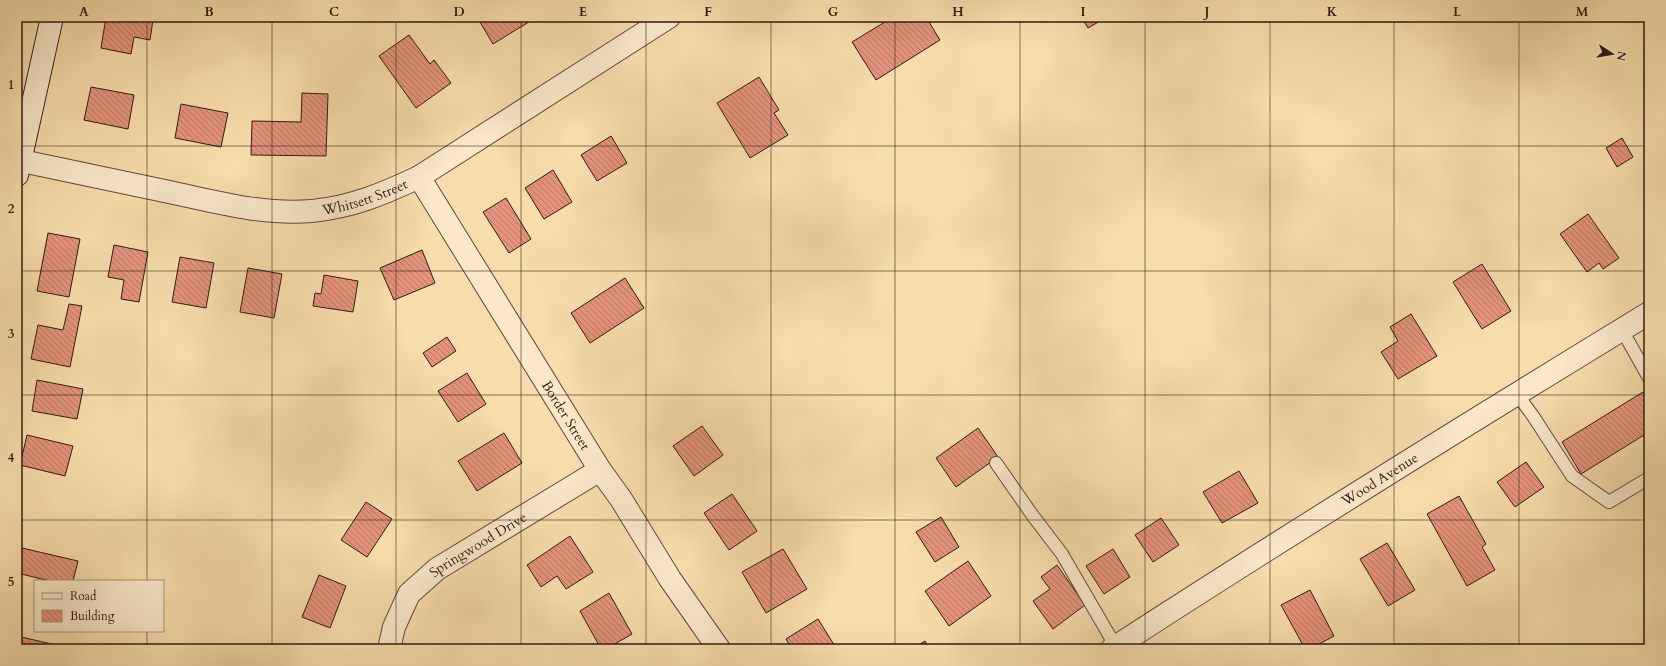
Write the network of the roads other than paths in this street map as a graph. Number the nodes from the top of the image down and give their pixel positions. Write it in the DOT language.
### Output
graph roads {
  1 [pos="52,17"];
  2 [pos="669,17"];
  3 [pos="18,165"];
  4 [pos="419,177"];
  5 [pos="1649,313"];
  6 [pos="1622,330"];
  7 [pos="1649,378"];
  8 [pos="1516,393"];
  9 [pos="996,463"];
  10 [pos="600,470"];
  11 [pos="1649,478"];
  12 [pos="1114,648"];
  13 [pos="389,649"];
  14 [pos="719,649"];
  1 -- 3 [label="street"];
  2 -- 4 [label="street, Whitsett Street"];
  3 -- 4 [label="street, Whitsett Street"];
  4 -- 10 [label="street, Border Street"];
  5 -- 6 [label="street, Wood Avenue"];
  6 -- 7 [label="lane"];
  6 -- 8 [label="street, Wood Avenue"];
  8 -- 11 [label="lane"];
  8 -- 12 [label="street, Wood Avenue"];
  9 -- 12 [label="lane"];
  10 -- 13 [label="street, Springwood Drive"];
  10 -- 14 [label="street, Border Street"];
}
